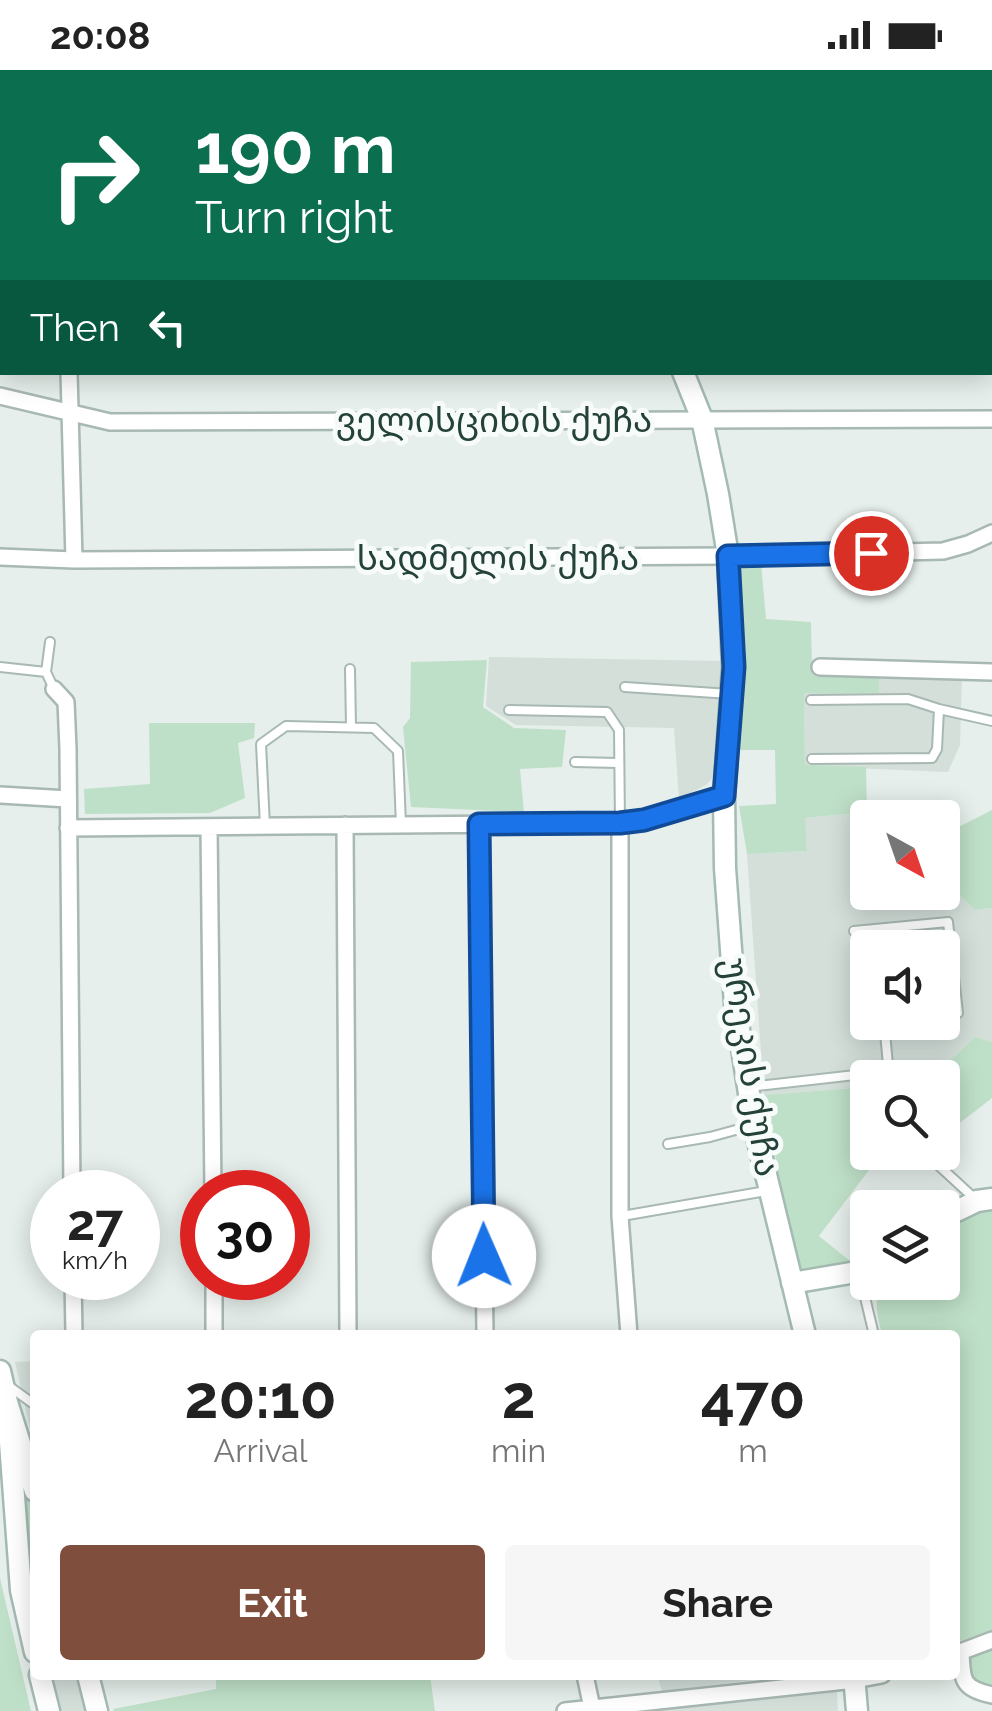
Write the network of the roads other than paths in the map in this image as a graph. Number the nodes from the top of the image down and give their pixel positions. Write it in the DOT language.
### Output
graph roads {
  1 [pos="69,375"];
  2 [pos="684,375"];
  3 [pos="0,396"];
  4 [pos="71,414"];
  5 [pos="992,419"];
  6 [pos="702,420"];
  7 [pos="992,533"];
  8 [pos="728,556"];
  9 [pos="0,557"];
  10 [pos="74,560"];
  11 [pos="50,642"];
  12 [pos="0,667"];
  13 [pos="820,667"];
  14 [pos="350,670"];
  15 [pos="46,672"];
  16 [pos="992,672"];
  17 [pos="625,687"];
  18 [pos="54,688"];
  19 [pos="730,694"];
  20 [pos="811,700"];
  21 [pos="939,709"];
  22 [pos="509,710"];
  23 [pos="992,722"];
  24 [pos="351,727"];
  25 [pos="812,759"];
  26 [pos="575,762"];
  27 [pos="618,763"];
  28 [pos="0,796"];
  29 [pos="724,796"];
  30 [pos="68,799"];
  31 [pos="620,823"];
  32 [pos="479,824"];
  33 [pos="401,825"];
  34 [pos="209,826"];
  35 [pos="265,826"];
  36 [pos="344,826"];
  37 [pos="68,828"];
  38 [pos="873,930"];
  39 [pos="949,930"];
  40 [pos="886,1040"];
  41 [pos="748,1087"];
  42 [pos="754,1126"];
  43 [pos="668,1144"];
  44 [pos="72,1170"];
  45 [pos="213,1170"];
  46 [pos="947,1170"];
  47 [pos="770,1191"];
  48 [pos="985,1200"];
  49 [pos="960,1210"];
  50 [pos="620,1216"];
  51 [pos="850,1273"];
  52 [pos="792,1283"];
  53 [pos="74,1300"];
  54 [pos="214,1300"];
  55 [pos="868,1300"];
  56 [pos="74,1330"];
  57 [pos="214,1330"];
  58 [pos="348,1330"];
  59 [pos="486,1330"];
  60 [pos="629,1330"];
  61 [pos="804,1330"];
  62 [pos="873,1330"];
  63 [pos="3,1385"];
  64 [pos="30,1401"];
  65 [pos="30,1474"];
  66 [pos="30,1630"];
  67 [pos="992,1640"];
  68 [pos="960,1652"];
  69 [pos="960,1664"];
  70 [pos="41,1680"];
  71 [pos="89,1680"];
  72 [pos="586,1680"];
  73 [pos="840,1680"];
  74 [pos="855,1680"];
  75 [pos="992,1695"];
  76 [pos="634,1707"];
  77 [pos="592,1708"];
  78 [pos="49,1711"];
  79 [pos="97,1711"];
  80 [pos="565,1711"];
  81 [pos="857,1711"];
  1 -- 4 [label="street"];
  2 -- 6 [label="street, ურეკის ქუჩა"];
  3 -- 4 [label="street, ველისციხის ქუჩა"];
  4 -- 6 [label="street, ველისციხის ქუჩა"];
  4 -- 10 [label="street"];
  5 -- 6 [label="street, ველისციხის ქუჩა"];
  6 -- 8 [label="street, ურეკის ქუჩა"];
  7 -- 8 [label="street, სადმელის ქუჩა"];
  8 -- 10 [label="street, სადმელის ქუჩა"];
  8 -- 19 [label="street, ურეკის ქუჩა"];
  9 -- 10 [label="street, სადმელის ქუჩა"];
  11 -- 15 [label="lane"];
  12 -- 15 [label="lane"];
  13 -- 16 [label="street"];
  14 -- 24 [label="lane"];
  15 -- 18 [label="lane"];
  17 -- 19 [label="lane"];
  18 -- 30 [label="street"];
  19 -- 29 [label="street, ურეკის ქუჩა"];
  20 -- 21 [label="lane"];
  21 -- 23 [label="lane"];
  21 -- 25 [label="lane"];
  22 -- 27 [label="lane"];
  24 -- 33 [label="lane"];
  24 -- 35 [label="lane"];
  26 -- 27 [label="lane"];
  27 -- 31 [label="lane"];
  28 -- 30 [label="street"];
  29 -- 31 [label="street"];
  29 -- 41 [label="street, ურეკის ქუჩა"];
  30 -- 37 [label="street"];
  31 -- 32 [label="street"];
  31 -- 50 [label="street"];
  32 -- 33 [label="street"];
  32 -- 59 [label="street"];
  33 -- 36 [label="street"];
  34 -- 35 [label="street"];
  34 -- 37 [label="street"];
  34 -- 45 [label="street"];
  35 -- 36 [label="street"];
  36 -- 58 [label="street"];
  37 -- 44 [label="street"];
  38 -- 39 [label="lane"];
  40 -- 41 [label="lane"];
  41 -- 42 [label="street, ურეკის ქუჩა"];
  42 -- 43 [label="lane"];
  42 -- 47 [label="street, ურეკის ქუჩა"];
  46 -- 48 [label="lane"];
  47 -- 50 [label="lane"];
  47 -- 52 [label="street, ურეკის ქუჩა"];
  48 -- 49 [label="street"];
  50 -- 60 [label="street"];
  51 -- 52 [label="street"];
  52 -- 61 [label="street, ურეკის ქუჩა"];
  53 -- 56 [label="street"];
  54 -- 57 [label="street"];
  55 -- 62 [label="lane"];
  63 -- 64 [label="lane"];
  63 -- 65 [label="street"];
  63 -- 66 [label="street"];
  67 -- 68 [label="street"];
  69 -- 75 [label="street"];
  70 -- 78 [label="street"];
  71 -- 79 [label="street"];
  72 -- 77 [label="street"];
  73 -- 76 [label="street"];
  74 -- 81 [label="street"];
  76 -- 77 [label="street"];
  77 -- 80 [label="street"];
}
